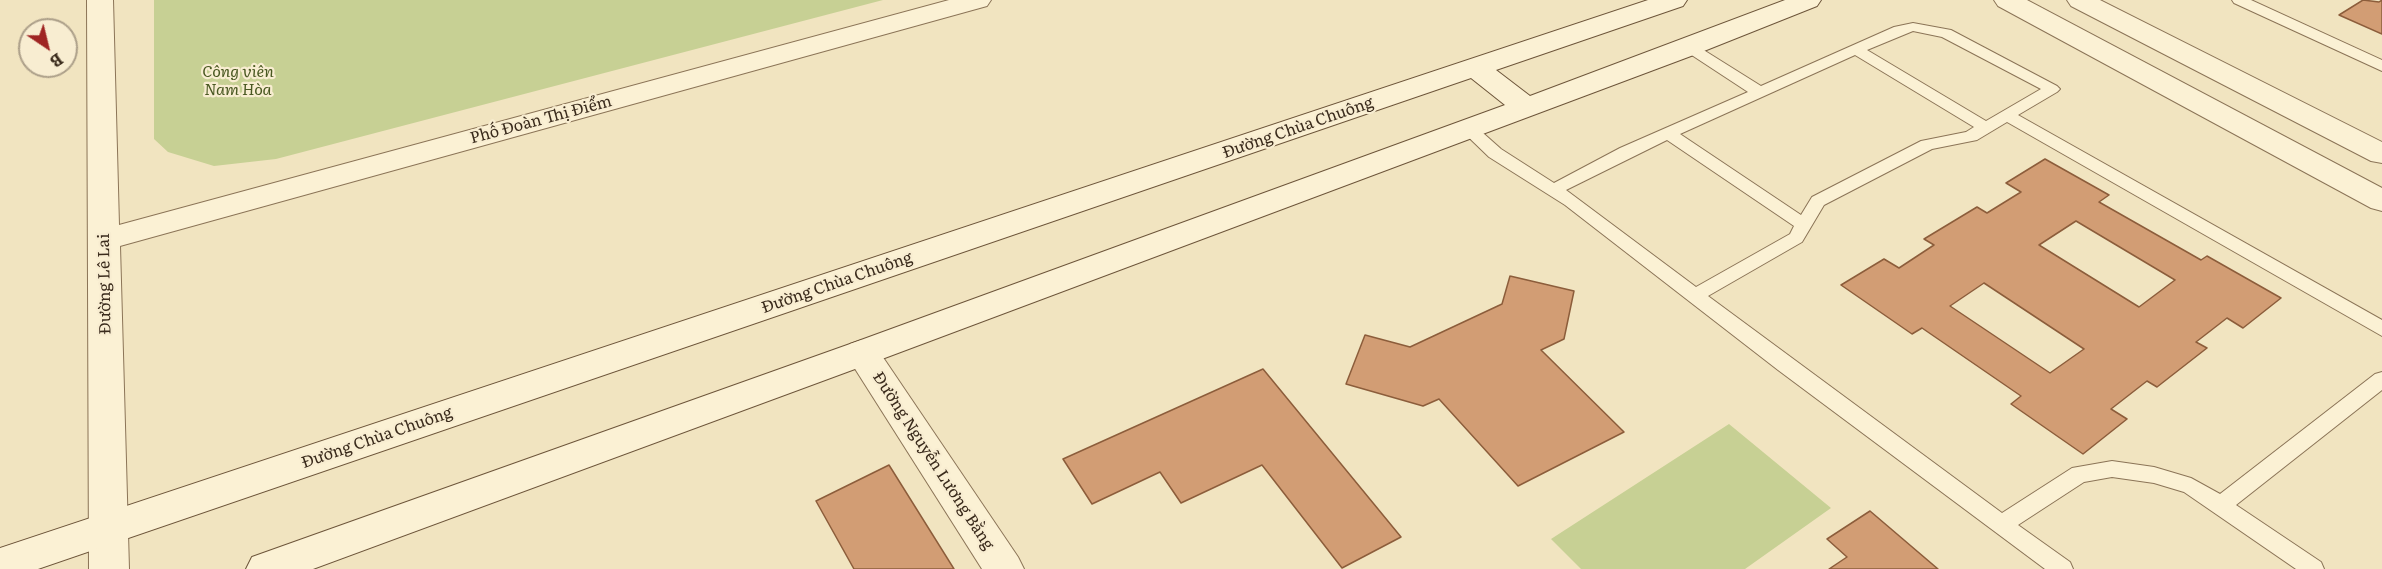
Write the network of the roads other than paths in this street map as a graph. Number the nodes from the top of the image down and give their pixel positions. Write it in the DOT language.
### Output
graph roads {
  1 [pos="100,0"];
  2 [pos="978,0"];
  3 [pos="1674,0"];
  4 [pos="1808,0"];
  5 [pos="2007,0"];
  6 [pos="2080,0"];
  7 [pos="2239,0"];
  8 [pos="2261,4"];
  9 [pos="1689,47"];
  10 [pos="1856,50"];
  11 [pos="2382,66"];
  12 [pos="1476,68"];
  13 [pos="1761,93"];
  14 [pos="1526,107"];
  15 [pos="2008,116"];
  16 [pos="1987,128"];
  17 [pos="1468,129"];
  18 [pos="1669,134"];
  19 [pos="2382,154"];
  20 [pos="1553,190"];
  21 [pos="2382,201"];
  22 [pos="1805,225"];
  23 [pos="104,240"];
  24 [pos="1694,296"];
  25 [pos="2382,329"];
  26 [pos="862,353"];
  27 [pos="2382,379"];
  28 [pos="2220,506"];
  29 [pos="2001,525"];
  30 [pos="110,528"];
  31 [pos="0,565"];
  32 [pos="109,569"];
  33 [pos="266,569"];
  34 [pos="1004,569"];
  35 [pos="2062,569"];
  36 [pos="2313,569"];
  1 -- 23 [label="main road, Đường Lê Lai"];
  2 -- 23 [label="main road, Phố Đoàn Thị Điểm"];
  3 -- 12 [label="main road, Đường Chùa Chuông"];
  4 -- 9 [label="main road"];
  5 -- 21 [label="main road"];
  6 -- 19 [label="main road"];
  7 -- 8 [label="lane"];
  8 -- 11 [label="lane"];
  9 -- 13 [label="lane"];
  9 -- 14 [label="main road"];
  10 -- 13 [label="lane"];
  10 -- 15 [label="lane"];
  10 -- 16 [label="lane"];
  12 -- 14 [label="main road"];
  12 -- 30 [label="main road, Đường Chùa Chuông"];
  13 -- 18 [label="lane"];
  14 -- 17 [label="main road"];
  15 -- 16 [label="lane"];
  15 -- 25 [label="lane"];
  16 -- 22 [label="lane"];
  17 -- 20 [label="lane"];
  17 -- 26 [label="main road"];
  18 -- 20 [label="lane"];
  18 -- 22 [label="lane"];
  20 -- 24 [label="lane"];
  22 -- 24 [label="lane"];
  23 -- 30 [label="main road, Đường Lê Lai"];
  24 -- 29 [label="lane"];
  26 -- 33 [label="main road"];
  26 -- 34 [label="main road, Đường Nguyễn Lương Bằng"];
  27 -- 28 [label="lane"];
  28 -- 29 [label="lane"];
  28 -- 36 [label="lane"];
  29 -- 35 [label="lane"];
  30 -- 31 [label="main road, Đường Chùa Chuông"];
  30 -- 32 [label="main road, Đường Lê Lai"];
}
